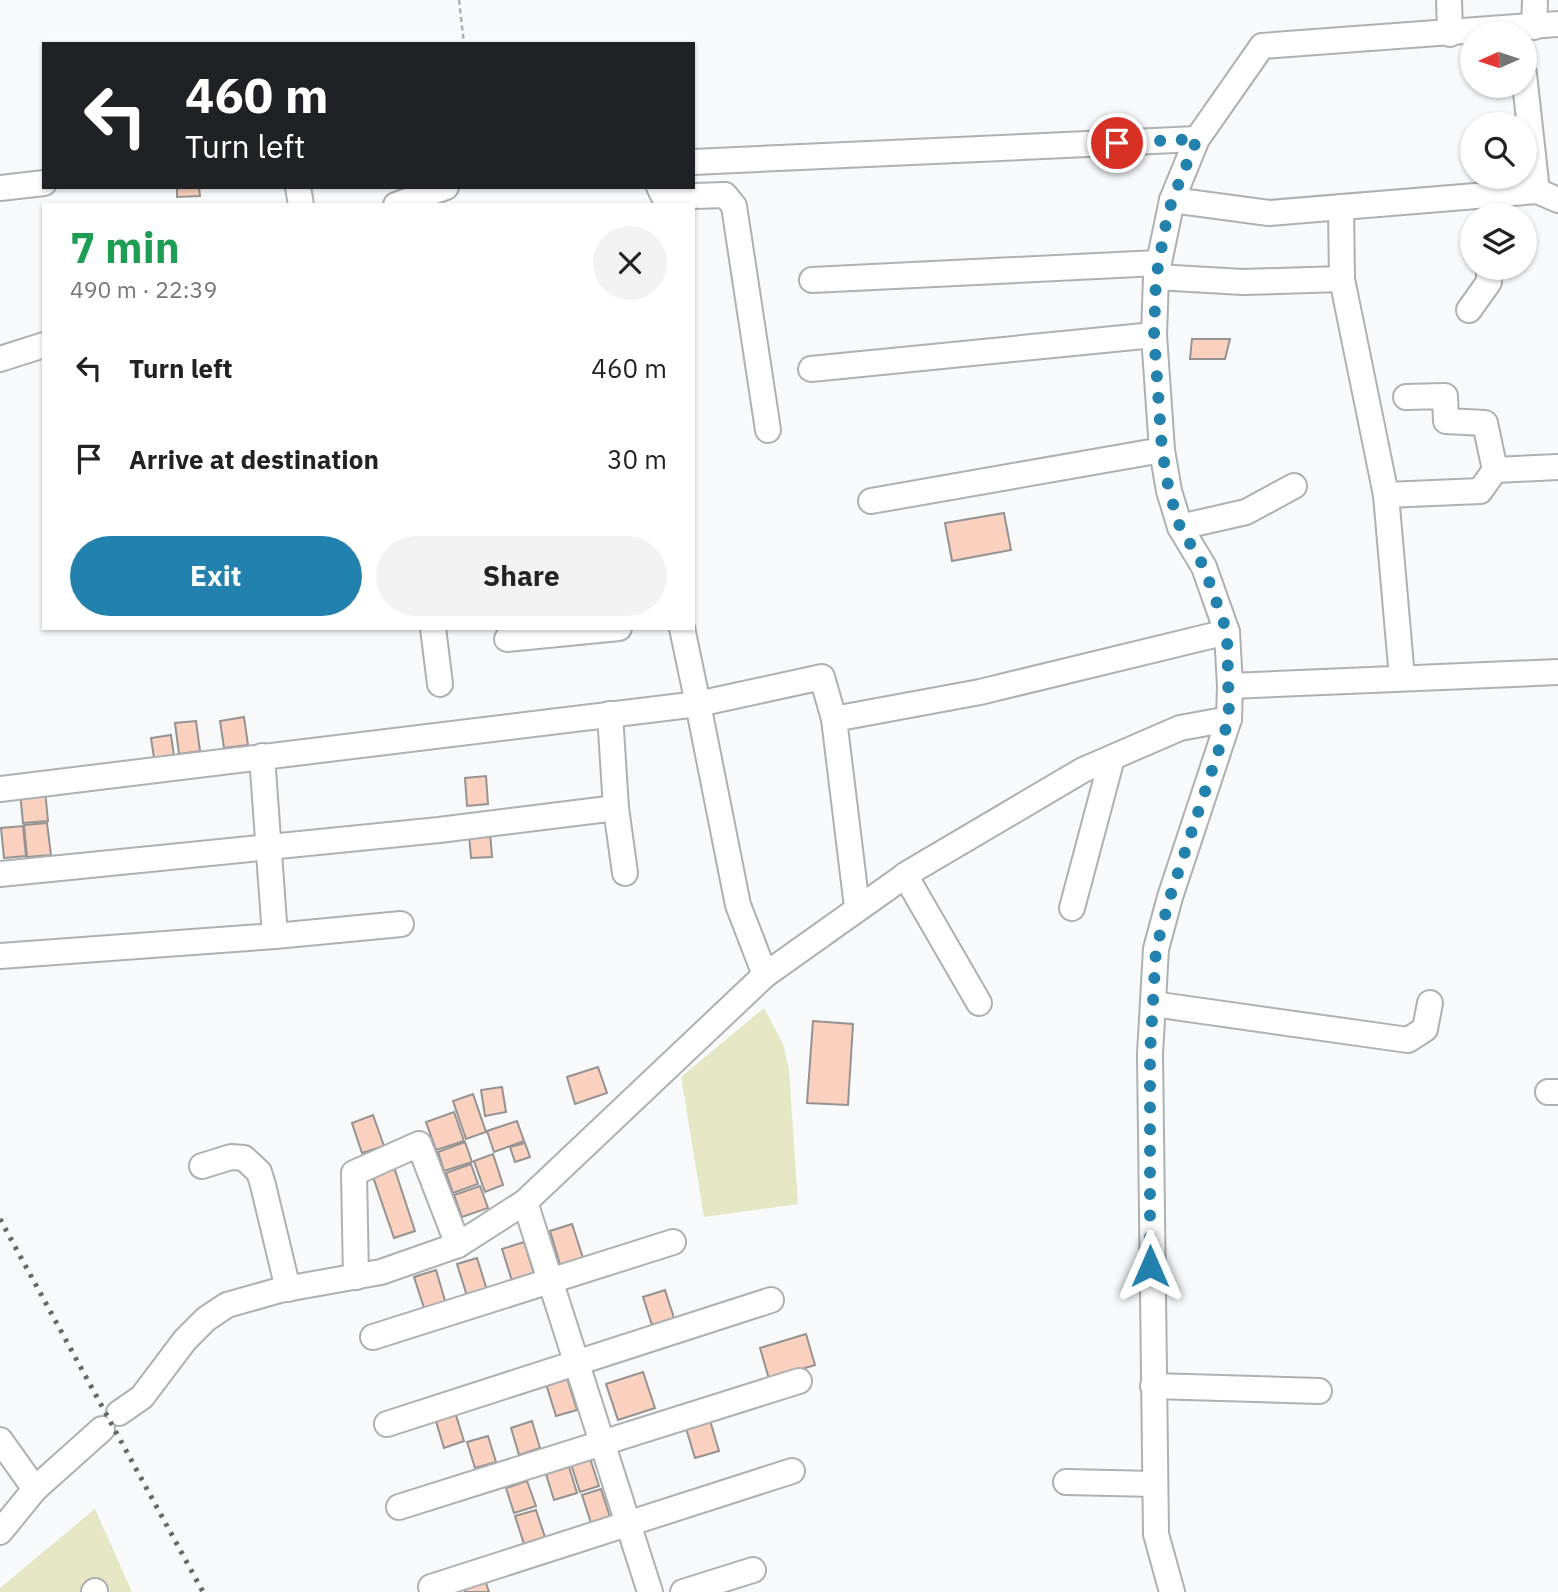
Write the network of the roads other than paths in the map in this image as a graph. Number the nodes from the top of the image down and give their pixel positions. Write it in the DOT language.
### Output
graph roads {
  1 [pos="1448,0"];
  2 [pos="1535,0"];
  3 [pos="1534,21"];
  4 [pos="1460,33"];
  5 [pos="1450,34"];
  6 [pos="1529,98"];
  7 [pos="1197,139"];
  8 [pos="695,162"];
  9 [pos="42,183"];
  10 [pos="0,188"];
  11 [pos="440,189"];
  12 [pos="660,189"];
  13 [pos="1548,195"];
  14 [pos="1172,200"];
  15 [pos="402,203"];
  16 [pos="1502,203"];
  17 [pos="1460,205"];
  18 [pos="1340,207"];
  19 [pos="1157,270"];
  20 [pos="1342,279"];
  21 [pos="812,280"];
  22 [pos="1489,280"];
  23 [pos="1469,310"];
  24 [pos="1154,335"];
  25 [pos="42,346"];
  26 [pos="0,359"];
  27 [pos="811,369"];
  28 [pos="1406,397"];
  29 [pos="768,430"];
  30 [pos="1162,450"];
  31 [pos="1558,467"];
  32 [pos="1495,470"];
  33 [pos="1294,486"];
  34 [pos="1386,495"];
  35 [pos="871,501"];
  36 [pos="1180,527"];
  37 [pos="433,630"];
  38 [pos="599,630"];
  39 [pos="682,630"];
  40 [pos="1227,632"];
  41 [pos="507,639"];
  42 [pos="1558,672"];
  43 [pos="1402,678"];
  44 [pos="440,684"];
  45 [pos="1230,687"];
  46 [pos="698,704"];
  47 [pos="610,714"];
  48 [pos="834,719"];
  49 [pos="1229,719"];
  50 [pos="262,756"];
  51 [pos="1112,758"];
  52 [pos="0,789"];
  53 [pos="616,808"];
  54 [pos="269,847"];
  55 [pos="625,873"];
  56 [pos="0,874"];
  57 [pos="905,875"];
  58 [pos="857,907"];
  59 [pos="1072,908"];
  60 [pos="401,924"];
  61 [pos="275,936"];
  62 [pos="0,956"];
  63 [pos="765,975"];
  64 [pos="979,1003"];
  65 [pos="1430,1003"];
  66 [pos="1153,1004"];
  67 [pos="202,1166"];
  68 [pos="525,1202"];
  69 [pos="673,1242"];
  70 [pos="458,1245"];
  71 [pos="356,1277"];
  72 [pos="549,1279"];
  73 [pos="288,1289"];
  74 [pos="771,1300"];
  75 [pos="373,1337"];
  76 [pos="576,1365"];
  77 [pos="799,1381"];
  78 [pos="1153,1386"];
  79 [pos="1319,1391"];
  80 [pos="387,1424"];
  81 [pos="0,1440"];
  82 [pos="601,1444"];
  83 [pos="792,1471"];
  84 [pos="1066,1482"];
  85 [pos="1155,1484"];
  86 [pos="35,1489"];
  87 [pos="398,1507"];
  88 [pos="627,1523"];
  89 [pos="0,1532"];
  90 [pos="753,1570"];
  91 [pos="431,1587"];
  92 [pos="650,1592"];
  93 [pos="683,1592"];
  94 [pos="1172,1592"];
  1 -- 5 [label="street"];
  2 -- 3 [label="street"];
  4 -- 5 [label="street"];
  5 -- 7 [label="street"];
  6 -- 13 [label="street"];
  7 -- 8 [label="street"];
  7 -- 14 [label="street"];
  9 -- 10 [label="street"];
  11 -- 15 [label="street"];
  12 -- 29 [label="street"];
  13 -- 16 [label="street"];
  14 -- 18 [label="street"];
  14 -- 19 [label="street"];
  17 -- 18 [label="street"];
  18 -- 20 [label="street"];
  19 -- 20 [label="street"];
  19 -- 21 [label="street"];
  19 -- 24 [label="street"];
  20 -- 34 [label="street"];
  22 -- 23 [label="street"];
  24 -- 27 [label="street"];
  24 -- 30 [label="street"];
  25 -- 26 [label="street"];
  28 -- 32 [label="street"];
  30 -- 35 [label="street"];
  30 -- 36 [label="street"];
  31 -- 32 [label="street"];
  32 -- 34 [label="street"];
  33 -- 36 [label="street"];
  34 -- 43 [label="street"];
  36 -- 40 [label="street"];
  37 -- 44 [label="street"];
  38 -- 41 [label="street"];
  39 -- 46 [label="street"];
  40 -- 45 [label="street"];
  40 -- 48 [label="street"];
  42 -- 43 [label="street"];
  43 -- 45 [label="street"];
  45 -- 49 [label="street"];
  46 -- 47 [label="street"];
  46 -- 48 [label="street"];
  46 -- 63 [label="street"];
  47 -- 50 [label="street"];
  47 -- 53 [label="street"];
  48 -- 58 [label="street"];
  49 -- 51 [label="street"];
  49 -- 66 [label="street"];
  50 -- 52 [label="street"];
  50 -- 54 [label="street"];
  51 -- 57 [label="street"];
  51 -- 59 [label="street"];
  53 -- 54 [label="street"];
  53 -- 55 [label="street"];
  54 -- 56 [label="street"];
  54 -- 61 [label="street"];
  57 -- 58 [label="street"];
  57 -- 64 [label="street"];
  58 -- 63 [label="street"];
  60 -- 61 [label="street"];
  61 -- 62 [label="street"];
  63 -- 68 [label="street"];
  65 -- 66 [label="street"];
  66 -- 78 [label="street"];
  67 -- 73 [label="street"];
  68 -- 70 [label="street"];
  68 -- 72 [label="street"];
  69 -- 72 [label="street"];
  70 -- 71 [label="street"];
  70 -- 71 [label="street"];
  71 -- 73 [label="street"];
  72 -- 75 [label="street"];
  72 -- 76 [label="street"];
  73 -- 86 [label="street"];
  74 -- 76 [label="street"];
  76 -- 80 [label="street"];
  76 -- 82 [label="street"];
  77 -- 82 [label="street"];
  78 -- 79 [label="street"];
  78 -- 85 [label="street"];
  81 -- 86 [label="street"];
  82 -- 87 [label="street"];
  82 -- 88 [label="street"];
  83 -- 88 [label="street"];
  84 -- 85 [label="street"];
  85 -- 94 [label="street"];
  86 -- 89 [label="street"];
  88 -- 91 [label="street"];
  88 -- 92 [label="street"];
  90 -- 93 [label="street"];
}
